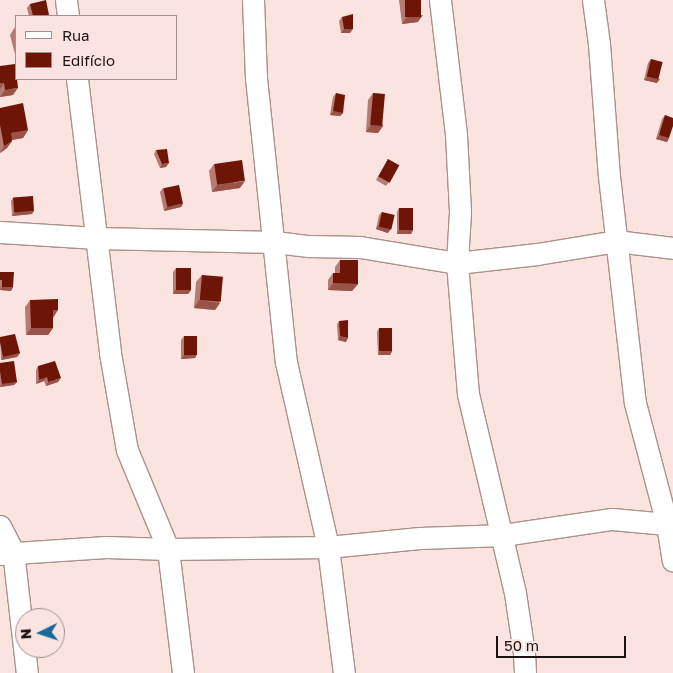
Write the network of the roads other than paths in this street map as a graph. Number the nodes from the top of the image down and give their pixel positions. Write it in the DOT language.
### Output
graph roads {
  1 [pos="66,0"];
  2 [pos="253,0"];
  3 [pos="440,0"];
  4 [pos="593,0"];
  5 [pos="68,15"];
  6 [pos="77,80"];
  7 [pos="0,232"];
  8 [pos="97,238"];
  9 [pos="275,242"];
  10 [pos="616,242"];
  11 [pos="673,248"];
  12 [pos="457,263"];
  13 [pos="670,523"];
  14 [pos="0,526"];
  15 [pos="503,536"];
  16 [pos="328,547"];
  17 [pos="168,549"];
  18 [pos="7,553"];
  19 [pos="673,561"];
  20 [pos="27,673"];
  21 [pos="183,673"];
  22 [pos="344,673"];
  23 [pos="525,673"];
  1 -- 5 [label="street"];
  2 -- 9 [label="street"];
  3 -- 12 [label="street"];
  4 -- 10 [label="street"];
  6 -- 8 [label="street"];
  7 -- 8 [label="street"];
  8 -- 9 [label="street"];
  8 -- 17 [label="street"];
  9 -- 12 [label="street"];
  9 -- 16 [label="street"];
  10 -- 11 [label="street"];
  10 -- 12 [label="street"];
  10 -- 13 [label="street"];
  12 -- 15 [label="street"];
  13 -- 15 [label="street"];
  13 -- 19 [label="street"];
  14 -- 18 [label="street"];
  15 -- 16 [label="street"];
  15 -- 23 [label="street"];
  16 -- 17 [label="street"];
  16 -- 22 [label="street"];
  17 -- 18 [label="street"];
  17 -- 21 [label="street"];
  18 -- 20 [label="street"];
}
